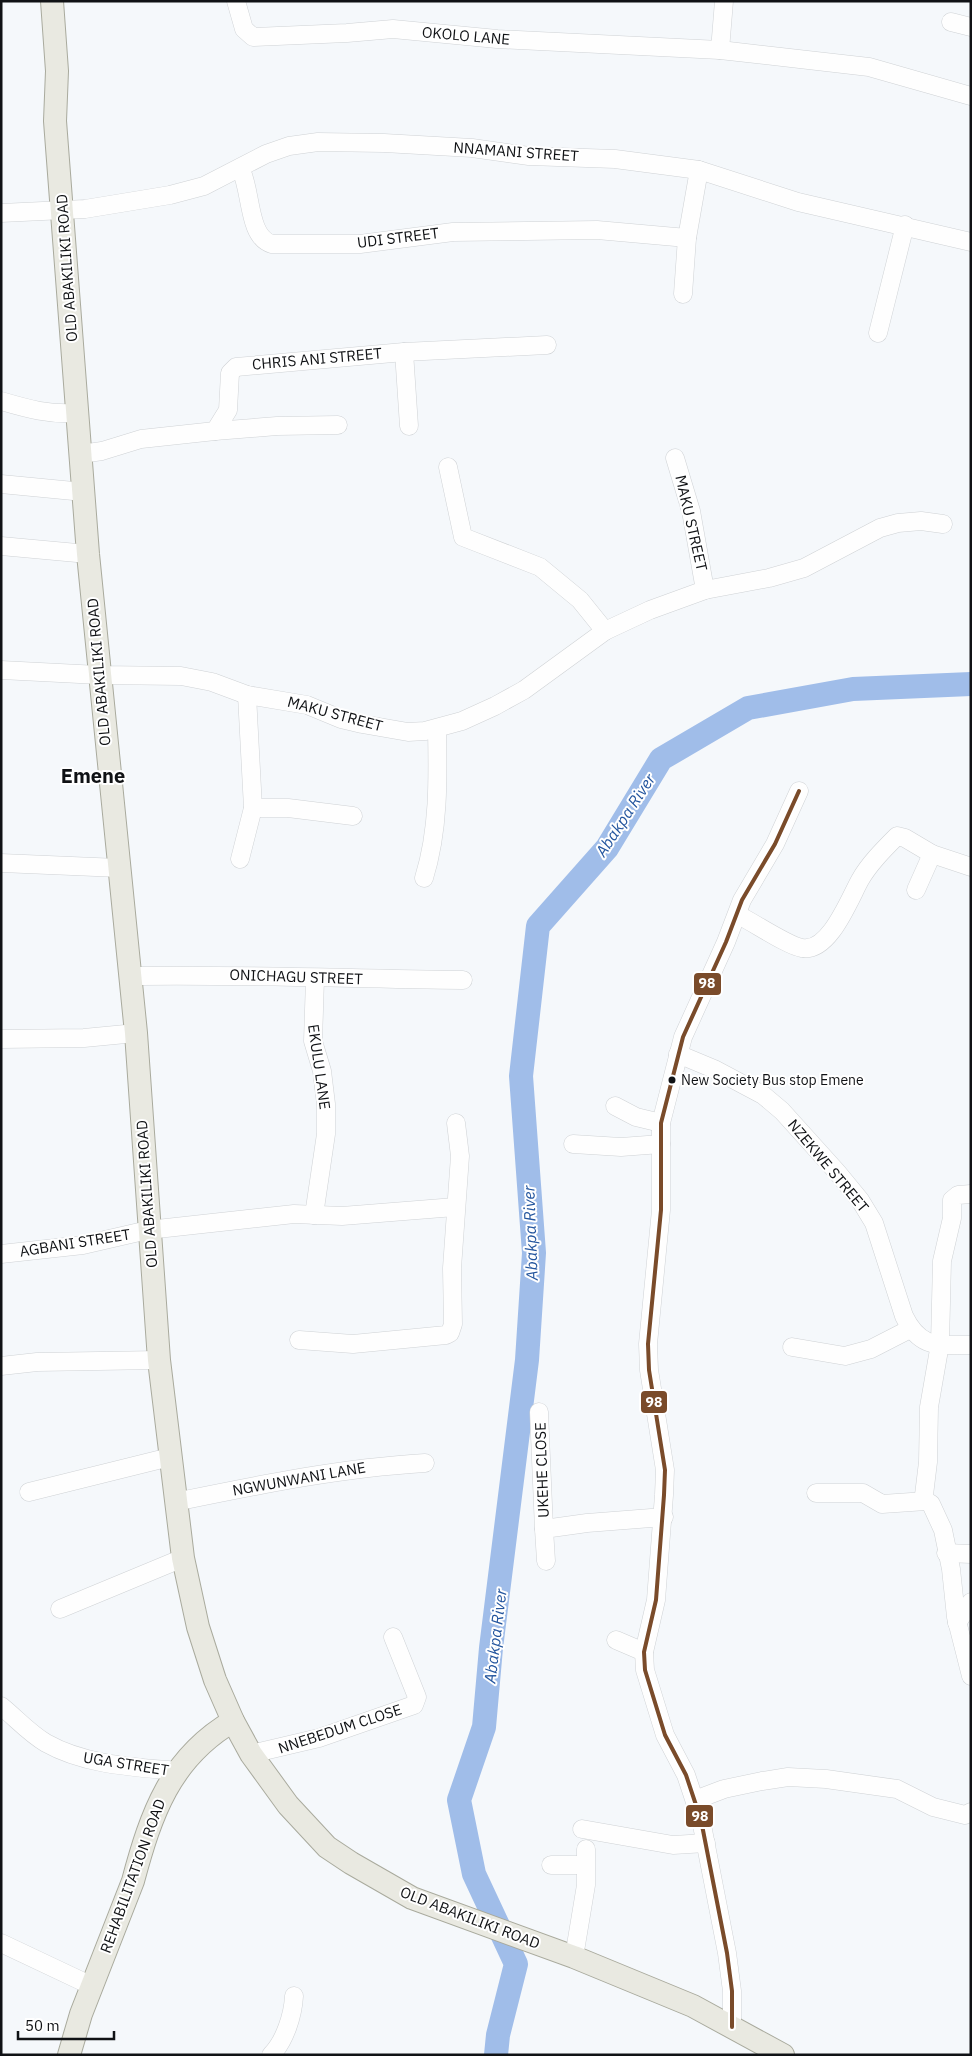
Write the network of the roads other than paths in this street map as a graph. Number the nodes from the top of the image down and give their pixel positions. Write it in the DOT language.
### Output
graph roads {
  1 [pos="52,1"];
  2 [pos="236,1"];
  3 [pos="724,1"];
  4 [pos="951,22"];
  5 [pos="971,26"];
  6 [pos="720,50"];
  7 [pos="970,93"];
  8 [pos="240,168"];
  9 [pos="699,170"];
  10 [pos="63,209"];
  11 [pos="1,214"];
  12 [pos="905,225"];
  13 [pos="687,238"];
  14 [pos="971,242"];
  15 [pos="683,294"];
  16 [pos="878,333"];
  17 [pos="547,345"];
  18 [pos="404,352"];
  19 [pos="1,401"];
  20 [pos="77,413"];
  21 [pos="338,425"];
  22 [pos="409,426"];
  23 [pos="215,431"];
  24 [pos="81,454"];
  25 [pos="675,458"];
  26 [pos="448,467"];
  27 [pos="1,484"];
  28 [pos="84,492"];
  29 [pos="942,524"];
  30 [pos="1,546"];
  31 [pos="88,554"];
  32 [pos="705,590"];
  33 [pos="605,631"];
  34 [pos="1,670"];
  35 [pos="99,675"];
  36 [pos="247,695"];
  37 [pos="437,729"];
  38 [pos="799,791"];
  39 [pos="253,808"];
  40 [pos="353,816"];
  41 [pos="932,854"];
  42 [pos="240,859"];
  43 [pos="1,862"];
  44 [pos="971,867"];
  45 [pos="119,868"];
  46 [pos="424,878"];
  47 [pos="916,890"];
  48 [pos="738,915"];
  49 [pos="130,976"];
  50 [pos="314,979"];
  51 [pos="463,980"];
  52 [pos="136,1033"];
  53 [pos="1,1039"];
  54 [pos="678,1054"];
  55 [pos="615,1106"];
  56 [pos="661,1123"];
  57 [pos="456,1124"];
  58 [pos="573,1144"];
  59 [pos="662,1144"];
  60 [pos="971,1194"];
  61 [pos="455,1207"];
  62 [pos="314,1215"];
  63 [pos="148,1230"];
  64 [pos="1,1254"];
  65 [pos="910,1329"];
  66 [pos="299,1340"];
  67 [pos="940,1344"];
  68 [pos="971,1345"];
  69 [pos="792,1347"];
  70 [pos="160,1360"];
  71 [pos="1,1366"];
  72 [pos="540,1412"];
  73 [pos="170,1457"];
  74 [pos="425,1463"];
  75 [pos="29,1492"];
  76 [pos="816,1493"];
  77 [pos="926,1501"];
  78 [pos="175,1502"];
  79 [pos="664,1517"];
  80 [pos="544,1528"];
  81 [pos="946,1553"];
  82 [pos="971,1554"];
  83 [pos="183,1558"];
  84 [pos="546,1561"];
  85 [pos="971,1602"];
  86 [pos="60,1610"];
  87 [pos="964,1621"];
  88 [pos="393,1637"];
  89 [pos="616,1640"];
  90 [pos="644,1652"];
  91 [pos="971,1676"];
  92 [pos="1,1706"];
  93 [pos="232,1722"];
  94 [pos="252,1754"];
  95 [pos="177,1771"];
  96 [pos="695,1800"];
  97 [pos="971,1812"];
  98 [pos="582,1828"];
  99 [pos="706,1843"];
  100 [pos="551,1866"];
  101 [pos="1,1943"];
  102 [pos="566,1954"];
  103 [pos="92,1986"];
  104 [pos="294,1996"];
  105 [pos="732,2027"];
  106 [pos="69,2055"];
  107 [pos="271,2055"];
  108 [pos="784,2055"];
  1 -- 10 [label="main road, OLD ABAKILIKI ROAD"];
  2 -- 6 [label="street, OKOLO LANE"];
  3 -- 6 [label="street"];
  4 -- 5 [label="street"];
  6 -- 7 [label="street, OKOLO LANE"];
  8 -- 9 [label="street, NNAMANI STREET"];
  8 -- 10 [label="street, NNAMANI STREET"];
  8 -- 13 [label="street, UDI STREET"];
  9 -- 12 [label="street, NNAMANI STREET"];
  9 -- 13 [label="street"];
  10 -- 11 [label="street, NNAMANI STREET"];
  10 -- 20 [label="main road, OLD ABAKILIKI ROAD"];
  12 -- 14 [label="street, NNAMANI STREET"];
  12 -- 16 [label="street"];
  13 -- 15 [label="street"];
  17 -- 18 [label="street, CHRIS ANI STREET"];
  18 -- 22 [label="street"];
  18 -- 23 [label="street, CHRIS ANI STREET"];
  19 -- 20 [label="street"];
  20 -- 24 [label="main road, OLD ABAKILIKI ROAD"];
  21 -- 23 [label="street"];
  23 -- 24 [label="street"];
  24 -- 28 [label="main road, OLD ABAKILIKI ROAD"];
  25 -- 32 [label="street, MAKU STREET"];
  26 -- 33 [label="street"];
  27 -- 28 [label="street"];
  28 -- 31 [label="main road, OLD ABAKILIKI ROAD"];
  29 -- 32 [label="street, MAKU STREET"];
  30 -- 31 [label="street"];
  31 -- 35 [label="main road, OLD ABAKILIKI ROAD"];
  32 -- 33 [label="street, MAKU STREET"];
  33 -- 37 [label="street, MAKU STREET"];
  34 -- 35 [label="street, MAKU STREET"];
  35 -- 36 [label="street, MAKU STREET"];
  35 -- 45 [label="main road, OLD ABAKILIKI ROAD"];
  36 -- 37 [label="street, MAKU STREET"];
  36 -- 39 [label="street"];
  37 -- 46 [label="street"];
  38 -- 48 [label="street"];
  39 -- 40 [label="street"];
  39 -- 42 [label="street"];
  41 -- 44 [label="street"];
  41 -- 47 [label="street"];
  41 -- 48 [label="street"];
  43 -- 45 [label="street"];
  45 -- 49 [label="main road, OLD ABAKILIKI ROAD"];
  48 -- 54 [label="street"];
  49 -- 50 [label="street, ONICHAGU STREET"];
  49 -- 52 [label="main road, OLD ABAKILIKI ROAD"];
  50 -- 51 [label="street, ONICHAGU STREET"];
  50 -- 62 [label="street, EKULU LANE"];
  52 -- 53 [label="street"];
  52 -- 63 [label="main road, OLD ABAKILIKI ROAD"];
  54 -- 56 [label="street"];
  54 -- 65 [label="street, NZEKWE STREET"];
  55 -- 56 [label="street"];
  56 -- 59 [label="street"];
  57 -- 61 [label="street"];
  58 -- 59 [label="street"];
  59 -- 79 [label="street"];
  60 -- 67 [label="street"];
  61 -- 62 [label="street"];
  61 -- 66 [label="street"];
  62 -- 63 [label="street"];
  63 -- 64 [label="street, AGBANI STREET"];
  63 -- 70 [label="main road, OLD ABAKILIKI ROAD"];
  65 -- 67 [label="street"];
  65 -- 69 [label="street"];
  67 -- 68 [label="street"];
  67 -- 77 [label="street"];
  70 -- 71 [label="street"];
  70 -- 73 [label="main road, OLD ABAKILIKI ROAD"];
  72 -- 80 [label="street, UKEHE CLOSE"];
  73 -- 75 [label="street"];
  73 -- 78 [label="main road, OLD ABAKILIKI ROAD"];
  74 -- 78 [label="street, NGWUNWANI LANE"];
  76 -- 77 [label="street"];
  77 -- 81 [label="street"];
  78 -- 83 [label="main road, OLD ABAKILIKI ROAD"];
  79 -- 80 [label="street, UKEHE CLOSE"];
  79 -- 90 [label="street"];
  80 -- 84 [label="street, UKEHE CLOSE"];
  81 -- 82 [label="street"];
  81 -- 87 [label="street"];
  83 -- 86 [label="street"];
  83 -- 93 [label="main road, OLD ABAKILIKI ROAD"];
  85 -- 87 [label="street"];
  87 -- 91 [label="street"];
  88 -- 94 [label="street, NNEBEDUM CLOSE"];
  89 -- 90 [label="street"];
  90 -- 96 [label="street"];
  92 -- 95 [label="street, UGA STREET"];
  93 -- 94 [label="main road, OLD ABAKILIKI ROAD"];
  93 -- 95 [label="main road, REHABILITATION ROAD"];
  94 -- 102 [label="main road, OLD ABAKILIKI ROAD"];
  95 -- 103 [label="main road, REHABILITATION ROAD"];
  96 -- 97 [label="street"];
  96 -- 99 [label="street"];
  98 -- 99 [label="street"];
  99 -- 105 [label="street"];
  100 -- 102 [label="street"];
  101 -- 103 [label="street"];
  102 -- 105 [label="main road, OLD ABAKILIKI ROAD"];
  103 -- 106 [label="main road, REHABILITATION ROAD"];
  104 -- 107 [label="street"];
  105 -- 108 [label="main road, OLD ABAKILIKI ROAD"];
}
